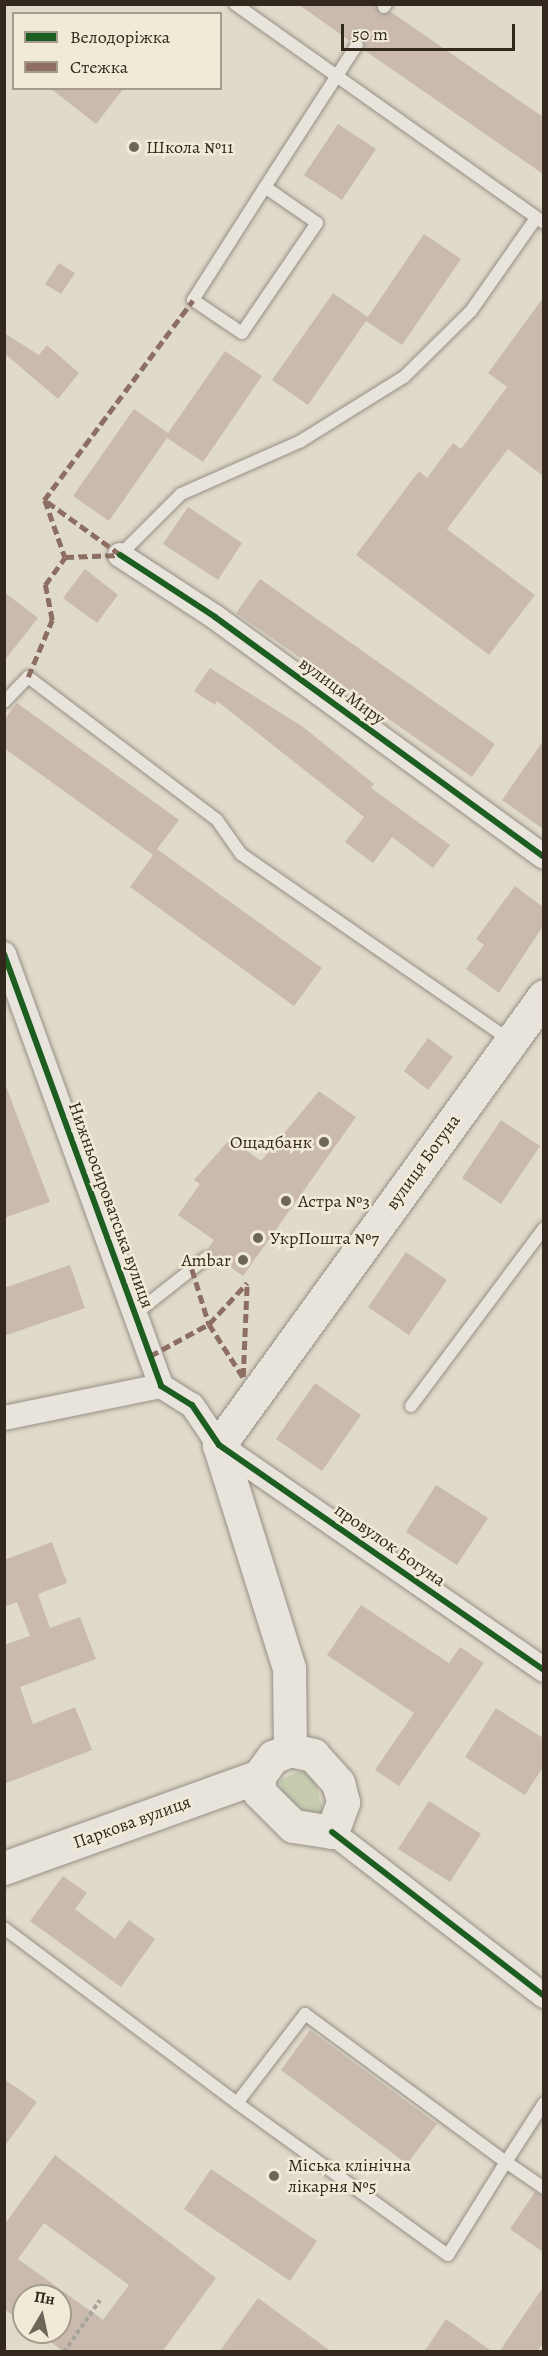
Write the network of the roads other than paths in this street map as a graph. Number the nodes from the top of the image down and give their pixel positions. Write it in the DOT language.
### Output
graph roads {
  1 [pos="235,4"];
  2 [pos="357,45"];
  3 [pos="335,78"];
  4 [pos="265,187"];
  5 [pos="540,221"];
  6 [pos="120,555"];
  7 [pos="4,702"];
  8 [pos="543,857"];
  9 [pos="4,954"];
  10 [pos="543,996"];
  11 [pos="512,1040"];
  12 [pos="543,1228"];
  13 [pos="206,1258"];
  14 [pos="135,1314"];
  15 [pos="161,1386"];
  16 [pos="411,1406"];
  17 [pos="4,1418"];
  18 [pos="219,1445"];
  19 [pos="543,1670"];
  20 [pos="290,1750"];
  21 [pos="259,1776"];
  22 [pos="332,1832"];
  23 [pos="4,1868"];
  24 [pos="4,1928"];
  25 [pos="543,1996"];
  26 [pos="237,2103"];
  27 [pos="543,2103"];
  28 [pos="506,2162"];
  29 [pos="543,2188"];
  1 -- 3 [label="lane"];
  2 -- 3 [label="lane"];
  3 -- 4 [label="lane"];
  3 -- 5 [label="lane"];
  4 -- 4 [label="lane"];
  5 -- 6 [label="lane"];
  6 -- 8 [label="street, вулиця Миру"];
  7 -- 11 [label="lane"];
  9 -- 14 [label="street, Нижньосироватська вулиця"];
  10 -- 11 [label="main road, вулиця Богуна"];
  11 -- 18 [label="main road, вулиця Богуна"];
  12 -- 16 [label="lane"];
  13 -- 14 [label="lane"];
  14 -- 15 [label="street, Нижньосироватська вулиця"];
  15 -- 17 [label="street"];
  15 -- 18 [label="street"];
  18 -- 19 [label="street, провулок Богуна"];
  18 -- 20 [label="main road"];
  20 -- 21 [label="main road"];
  20 -- 22 [label="main road"];
  21 -- 22 [label="main road"];
  21 -- 23 [label="main road, Паркова вулиця"];
  22 -- 25 [label="street"];
  24 -- 26 [label="lane"];
  26 -- 28 [label="lane"];
  26 -- 28 [label="lane"];
  27 -- 28 [label="lane"];
  28 -- 29 [label="lane"];
}
